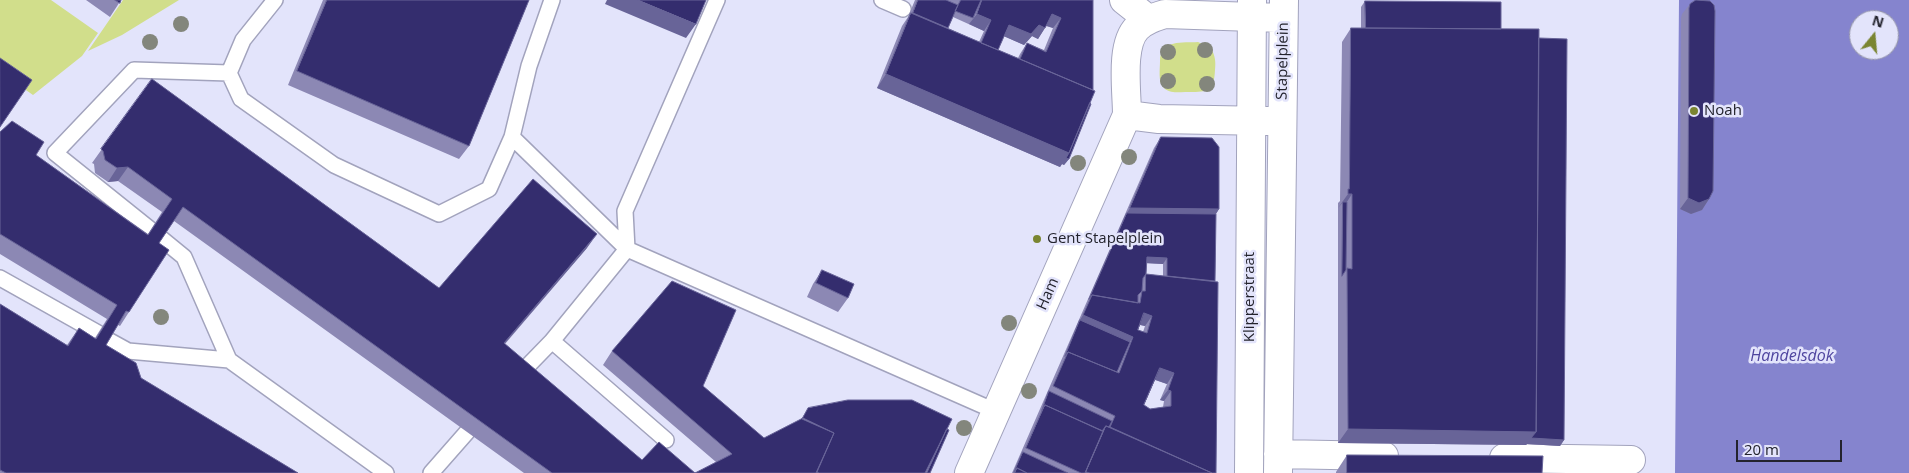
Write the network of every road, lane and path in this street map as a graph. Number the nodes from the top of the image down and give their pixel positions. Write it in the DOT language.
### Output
graph roads {
  1 [pos="275,0"];
  2 [pos="552,0"];
  3 [pos="717,0"];
  4 [pos="882,0"];
  5 [pos="1124,0"];
  6 [pos="903,9"];
  7 [pos="1252,9"];
  8 [pos="1284,9"];
  9 [pos="1148,19"];
  10 [pos="229,73"];
  11 [pos="1127,115"];
  12 [pos="1251,120"];
  13 [pos="1282,121"];
  14 [pos="512,137"];
  15 [pos="626,249"];
  16 [pos="0,278"];
  17 [pos="552,341"];
  18 [pos="229,360"];
  19 [pos="517,376"];
  20 [pos="995,411"];
  21 [pos="467,432"];
  22 [pos="666,440"];
  23 [pos="1406,456"];
  24 [pos="1484,457"];
  25 [pos="1632,460"];
  26 [pos="1278,463"];
  27 [pos="363,467"];
  28 [pos="386,473"];
  29 [pos="431,473"];
  30 [pos="969,473"];
  31 [pos="1248,473"];
  1 -- 10 [label="lane"];
  2 -- 14 [label="lane"];
  3 -- 15 [label="lane"];
  4 -- 6 [label="lane"];
  5 -- 9 [label="street"];
  7 -- 8 [label="street"];
  7 -- 9 [label="street"];
  7 -- 12 [label="street, Stapelplein"];
  8 -- 13 [label="street, Stapelplein"];
  9 -- 11 [label="street, Ham"];
  10 -- 14 [label="lane"];
  10 -- 18 [label="lane"];
  11 -- 12 [label="street"];
  11 -- 20 [label="street, Ham"];
  12 -- 13 [label="street"];
  12 -- 31 [label="street, Klipperstraat"];
  13 -- 26 [label="street, Klipperstraat"];
  14 -- 15 [label="lane"];
  15 -- 17 [label="lane"];
  15 -- 20 [label="lane"];
  16 -- 18 [label="lane"];
  17 -- 19 [label="lane"];
  17 -- 22 [label="lane"];
  18 -- 27 [label="lane"];
  20 -- 30 [label="street, Ham"];
  21 -- 29 [label="lane"];
  23 -- 26 [label="street"];
  24 -- 25 [label="street"];
  27 -- 28 [label="lane"];
}
